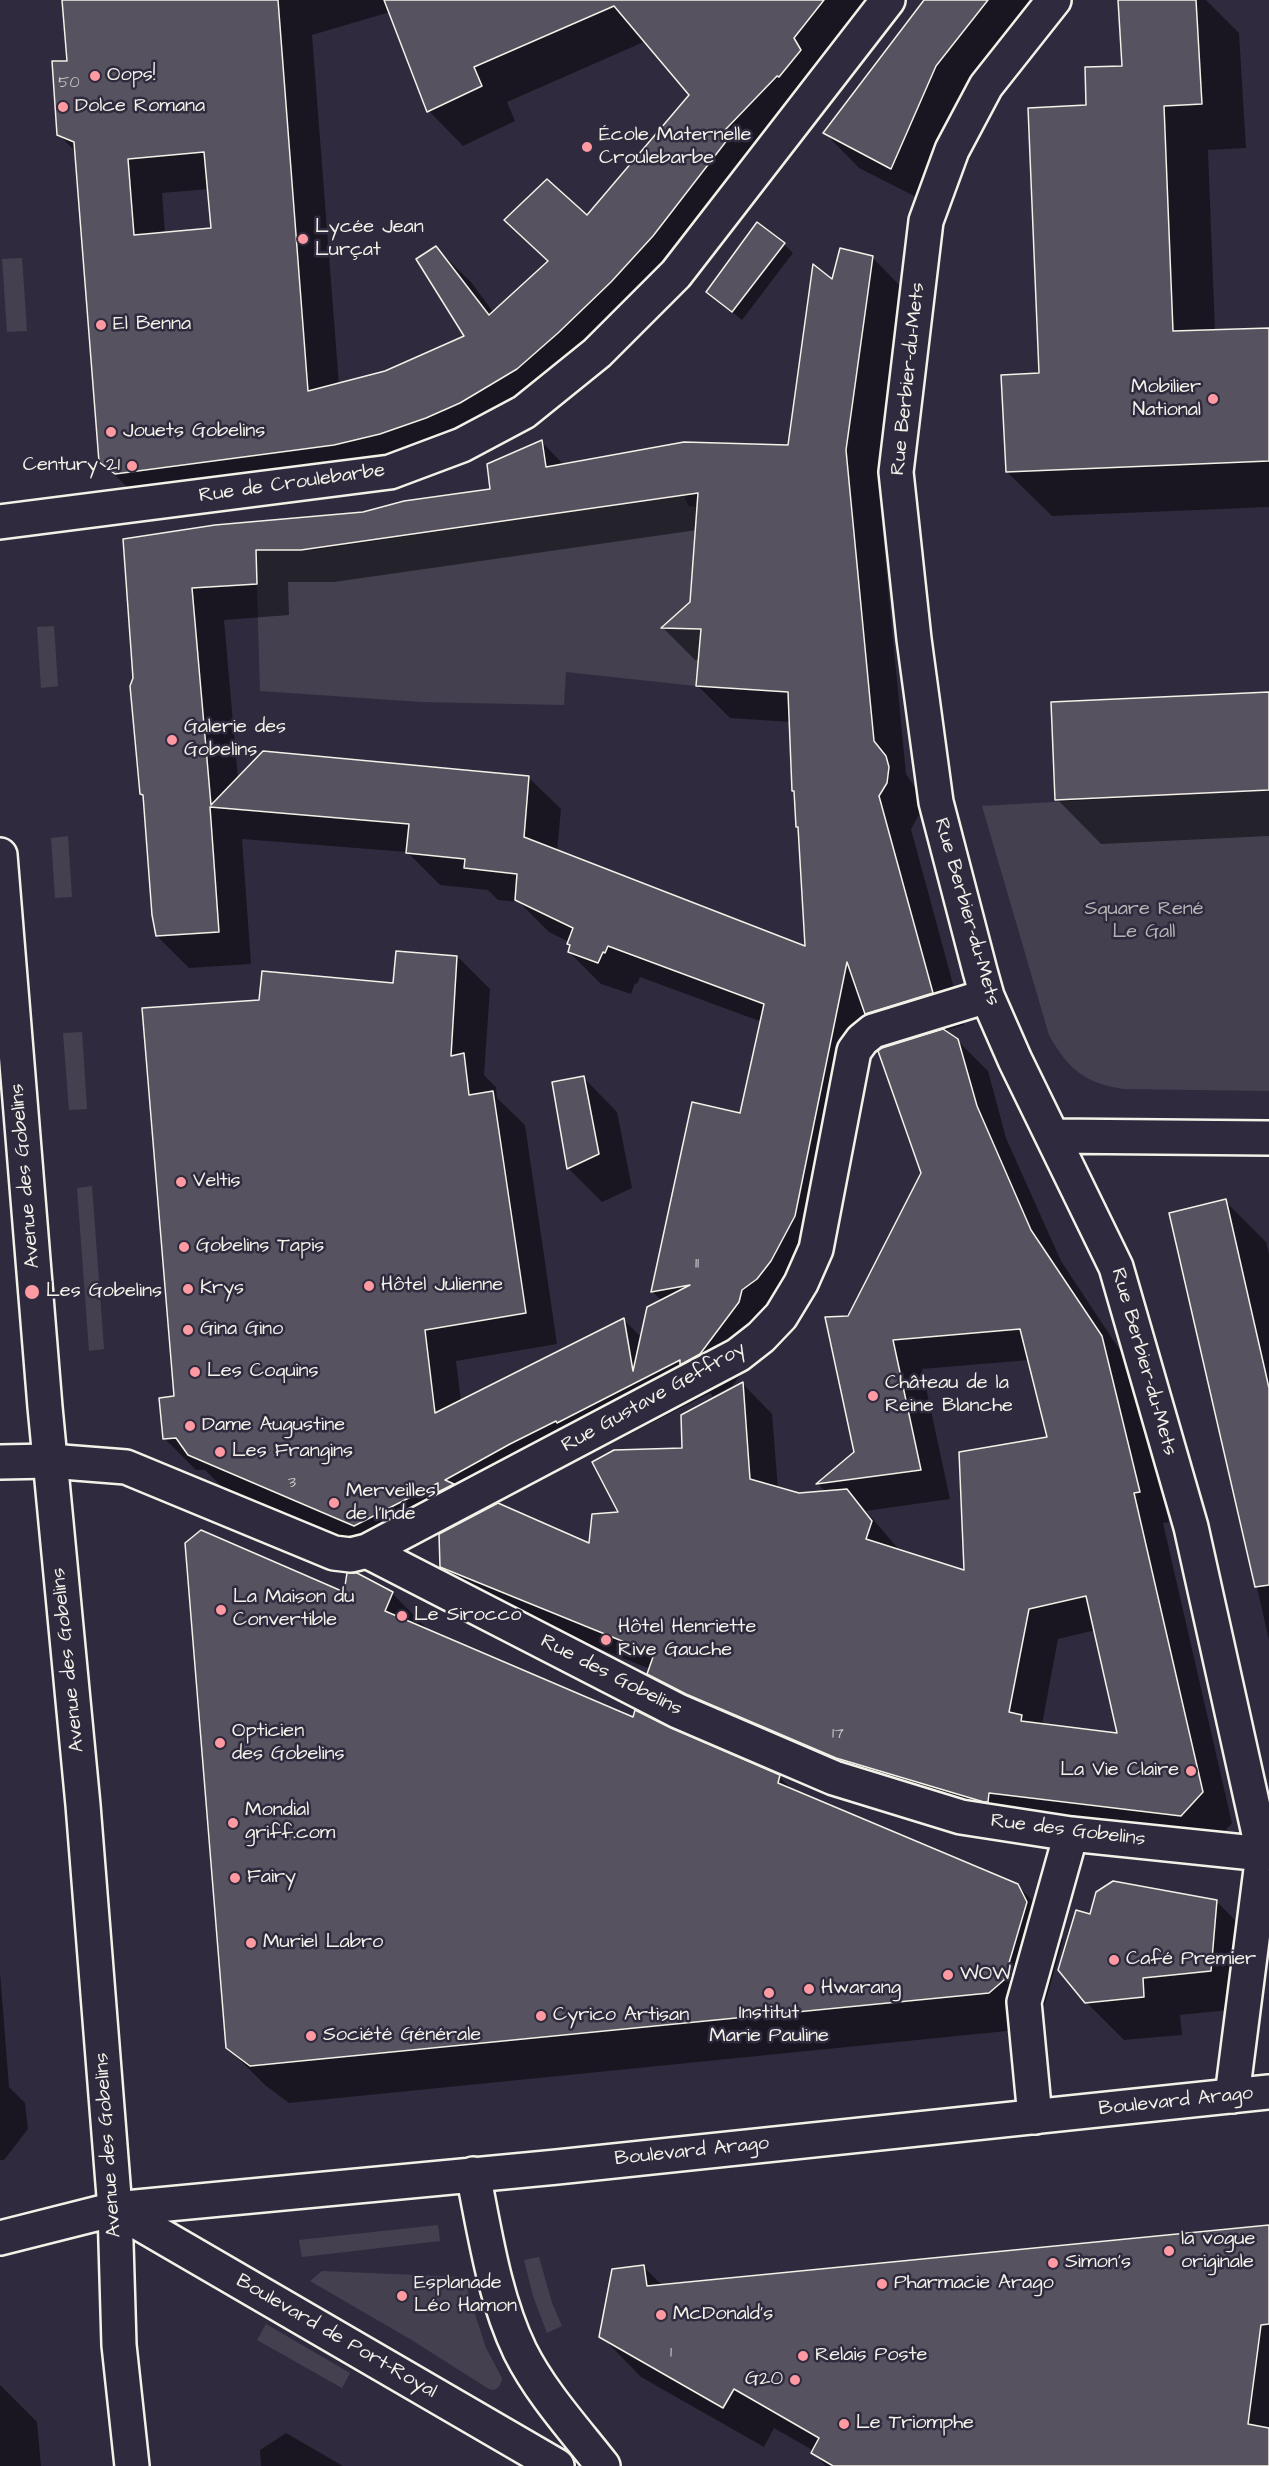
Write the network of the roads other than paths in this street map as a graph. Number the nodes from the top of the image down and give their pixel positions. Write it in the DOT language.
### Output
graph roads {
  1 [pos="888,0"];
  2 [pos="1054,0"];
  3 [pos="0,522"];
  4 [pos="0,855"];
  5 [pos="987,996"];
  6 [pos="1053,1136"];
  7 [pos="1269,1138"];
  8 [pos="50,1461"];
  9 [pos="0,1462"];
  10 [pos="367,1551"];
  11 [pos="1071,1834"];
  12 [pos="1266,1867"];
  13 [pos="1269,2092"];
  14 [pos="1232,2096"];
  15 [pos="1035,2118"];
  16 [pos="473,2174"];
  17 [pos="115,2209"];
  18 [pos="0,2238"];
  19 [pos="132,2466"];
  20 [pos="557,2466"];
  21 [pos="603,2466"];
  1 -- 3 [label="street, Rue de Croulebarbe"];
  2 -- 5 [label="street, Rue Berbier-du-Mets"];
  4 -- 8 [label="street, Avenue des Gobelins"];
  5 -- 6 [label="street, Rue Berbier-du-Mets"];
  5 -- 10 [label="street, Rue Gustave Geffroy"];
  6 -- 7 [label="street"];
  6 -- 12 [label="street, Rue Berbier-du-Mets"];
  8 -- 9 [label="street"];
  8 -- 10 [label="street"];
  8 -- 17 [label="street, Avenue des Gobelins"];
  10 -- 11 [label="street, Rue des Gobelins"];
  11 -- 12 [label="street, Rue des Gobelins"];
  11 -- 15 [label="street"];
  12 -- 14 [label="street, Rue Berbier-du-Mets"];
  13 -- 14 [label="street, Boulevard Arago"];
  14 -- 15 [label="street, Boulevard Arago"];
  15 -- 16 [label="street, Boulevard Arago"];
  16 -- 17 [label="street, Boulevard Arago"];
  16 -- 21 [label="street"];
  17 -- 18 [label="street, Boulevard Arago"];
  17 -- 19 [label="street, Avenue des Gobelins"];
  17 -- 20 [label="street, Boulevard de Port-Royal"];
}
